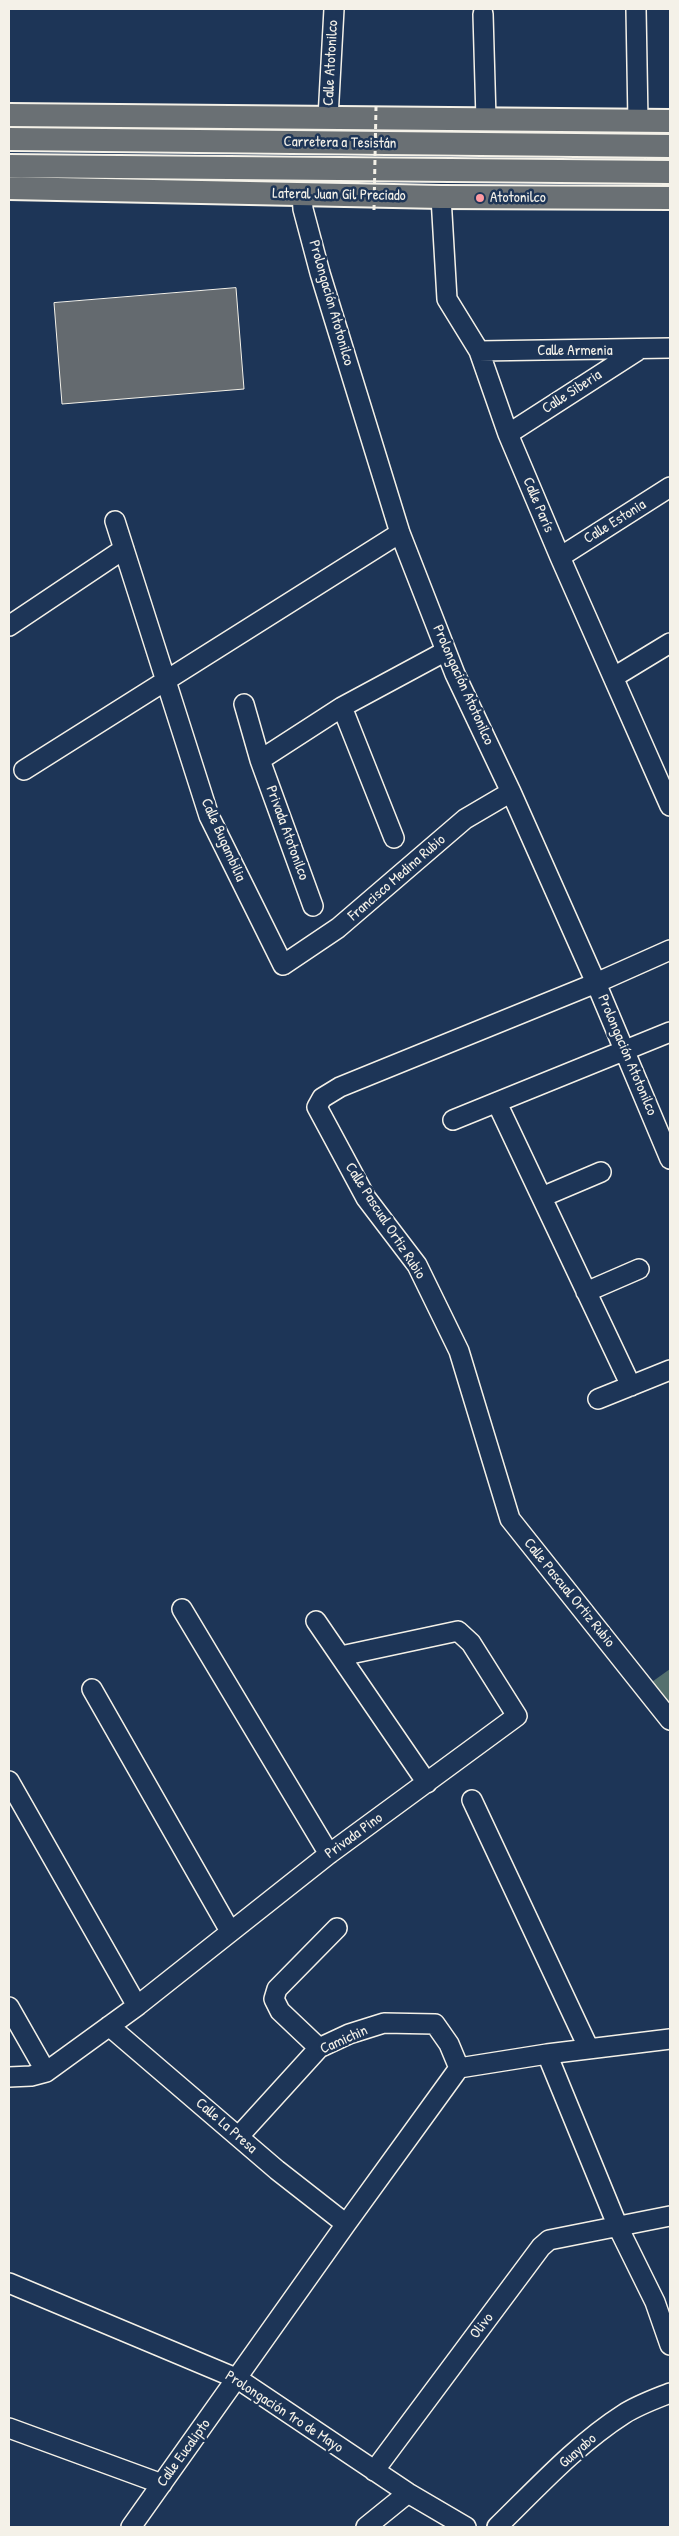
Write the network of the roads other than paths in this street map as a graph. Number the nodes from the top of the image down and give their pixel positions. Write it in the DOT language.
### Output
graph roads {
  1 [pos="334,9"];
  2 [pos="636,9"];
  3 [pos="483,14"];
  4 [pos="9,115"];
  5 [pos="155,116"];
  6 [pos="328,118"];
  7 [pos="486,119"];
  8 [pos="638,121"];
  9 [pos="670,121"];
  10 [pos="9,139"];
  11 [pos="154,141"];
  12 [pos="670,146"];
  13 [pos="9,166"];
  14 [pos="670,172"];
  15 [pos="9,188"];
  16 [pos="302,194"];
  17 [pos="441,197"];
  18 [pos="670,198"];
  19 [pos="670,348"];
  20 [pos="636,350"];
  21 [pos="479,351"];
  22 [pos="508,434"];
  23 [pos="670,487"];
  24 [pos="115,521"];
  25 [pos="400,533"];
  26 [pos="124,549"];
  27 [pos="560,557"];
  28 [pos="9,626"];
  29 [pos="670,642"];
  30 [pos="446,651"];
  31 [pos="614,677"];
  32 [pos="166,681"];
  33 [pos="244,704"];
  34 [pos="342,706"];
  35 [pos="260,760"];
  36 [pos="24,770"];
  37 [pos="511,792"];
  38 [pos="668,797"];
  39 [pos="394,838"];
  40 [pos="313,906"];
  41 [pos="670,950"];
  42 [pos="283,965"];
  43 [pos="596,983"];
  44 [pos="670,1032"];
  45 [pos="625,1050"];
  46 [pos="496,1103"];
  47 [pos="453,1120"];
  48 [pos="668,1149"];
  49 [pos="601,1172"];
  50 [pos="542,1197"];
  51 [pos="639,1269"];
  52 [pos="586,1292"];
  53 [pos="670,1370"];
  54 [pos="631,1386"];
  55 [pos="598,1399"];
  56 [pos="182,1609"];
  57 [pos="316,1621"];
  58 [pos="341,1656"];
  59 [pos="92,1689"];
  60 [pos="670,1720"];
  61 [pos="9,1781"];
  62 [pos="427,1783"];
  63 [pos="472,1800"];
  64 [pos="329,1854"];
  65 [pos="337,1928"];
  66 [pos="230,1931"];
  67 [pos="136,2006"];
  68 [pos="9,2007"];
  69 [pos="109,2026"];
  70 [pos="670,2039"];
  71 [pos="319,2048"];
  72 [pos="589,2049"];
  73 [pos="547,2054"];
  74 [pos="459,2068"];
  75 [pos="46,2072"];
  76 [pos="9,2076"];
  77 [pos="238,2136"];
  78 [pos="670,2216"];
  79 [pos="346,2224"];
  80 [pos="618,2226"];
  81 [pos="9,2283"];
  82 [pos="670,2345"];
  83 [pos="238,2379"];
  84 [pos="670,2392"];
  85 [pos="9,2428"];
  86 [pos="374,2471"];
  87 [pos="162,2484"];
  88 [pos="408,2494"];
  89 [pos="131,2527"];
  90 [pos="366,2527"];
  91 [pos="466,2527"];
  92 [pos="497,2527"];
  1 -- 6 [label="street, Calle Atotonilco"];
  2 -- 8 [label="street"];
  3 -- 7 [label="street"];
  4 -- 5 [label="main road"];
  5 -- 6 [label="main road"];
  5 -- 11 [label="main road"];
  6 -- 7 [label="main road"];
  7 -- 8 [label="main road"];
  8 -- 9 [label="main road"];
  10 -- 11 [label="main road, Carretera a Tesistán"];
  11 -- 12 [label="main road, Carretera a Tesistán"];
  13 -- 14 [label="main road, Carretera a Tesistán"];
  15 -- 16 [label="main road, Lateral Juan Gil Preciado"];
  16 -- 17 [label="main road, Lateral Juan Gil Preciado"];
  16 -- 25 [label="street, Prolongación Atotonilco"];
  17 -- 18 [label="main road, Lateral Juan Gil Preciado"];
  17 -- 21 [label="street, Calle París"];
  19 -- 20 [label="street, Calle Armenia"];
  20 -- 21 [label="street, Calle Armenia"];
  20 -- 22 [label="street, Calle Siberia"];
  21 -- 22 [label="street, Calle París"];
  22 -- 27 [label="street, Calle París"];
  23 -- 27 [label="street, Calle Estonia"];
  24 -- 26 [label="street, Calle Bugambilia"];
  25 -- 30 [label="street, Prolongación Atotonilco"];
  25 -- 32 [label="street"];
  26 -- 28 [label="street"];
  26 -- 32 [label="street, Calle Bugambilia"];
  27 -- 31 [label="street, Calle París"];
  29 -- 31 [label="street"];
  30 -- 34 [label="street"];
  30 -- 37 [label="street, Prolongación Atotonilco"];
  31 -- 38 [label="street, Calle París"];
  32 -- 36 [label="street"];
  32 -- 42 [label="street, Calle Bugambilia"];
  33 -- 35 [label="street, Privada Atotonilco"];
  34 -- 35 [label="street"];
  34 -- 39 [label="street"];
  35 -- 40 [label="street, Privada Atotonilco"];
  37 -- 42 [label="street, Francisco Medina Rubio"];
  37 -- 43 [label="street, Prolongación Atotonilco"];
  41 -- 43 [label="street, Calle Pascual Ortiz Rubio"];
  43 -- 45 [label="street, Prolongación Atotonilco"];
  43 -- 60 [label="street, Calle Pascual Ortiz Rubio"];
  44 -- 45 [label="street"];
  45 -- 46 [label="street"];
  45 -- 48 [label="street, Prolongación Atotonilco"];
  46 -- 47 [label="street"];
  46 -- 50 [label="street"];
  49 -- 50 [label="street"];
  50 -- 52 [label="street"];
  51 -- 52 [label="street"];
  52 -- 54 [label="street"];
  53 -- 54 [label="street"];
  54 -- 55 [label="street"];
  56 -- 64 [label="street"];
  57 -- 58 [label="street"];
  58 -- 62 [label="street"];
  58 -- 62 [label="street, Privada Pino"];
  59 -- 66 [label="street"];
  61 -- 67 [label="street"];
  62 -- 64 [label="street, Privada Pino"];
  63 -- 72 [label="street"];
  64 -- 66 [label="street, Privada Pino"];
  65 -- 71 [label="street"];
  66 -- 67 [label="street, Privada Pino"];
  67 -- 69 [label="street, Privada Pino"];
  68 -- 75 [label="street"];
  69 -- 75 [label="street, Privada Pino"];
  69 -- 77 [label="street, Calle La Presa"];
  70 -- 72 [label="street"];
  71 -- 74 [label="street, Camichin"];
  71 -- 77 [label="street, Camichin"];
  72 -- 73 [label="street"];
  73 -- 74 [label="street"];
  73 -- 80 [label="street"];
  74 -- 79 [label="street, Calle Eucalipto"];
  75 -- 76 [label="street, Privada Pino"];
  77 -- 79 [label="street, Calle La Presa"];
  78 -- 80 [label="street, Olivo"];
  79 -- 83 [label="street, Calle Eucalipto"];
  80 -- 82 [label="street"];
  80 -- 86 [label="street, Olivo"];
  81 -- 83 [label="street, Prolongación 1ro de Mayo"];
  83 -- 86 [label="street, Prolongación 1ro de Mayo"];
  83 -- 87 [label="street, Calle Eucalipto"];
  84 -- 92 [label="street, Guayabo"];
  85 -- 87 [label="street"];
  86 -- 88 [label="street, Prolongación 1ro de Mayo"];
  87 -- 89 [label="street, Calle Eucalipto"];
  88 -- 90 [label="street"];
  88 -- 91 [label="street, Prolongación 1ro de Mayo"];
}
